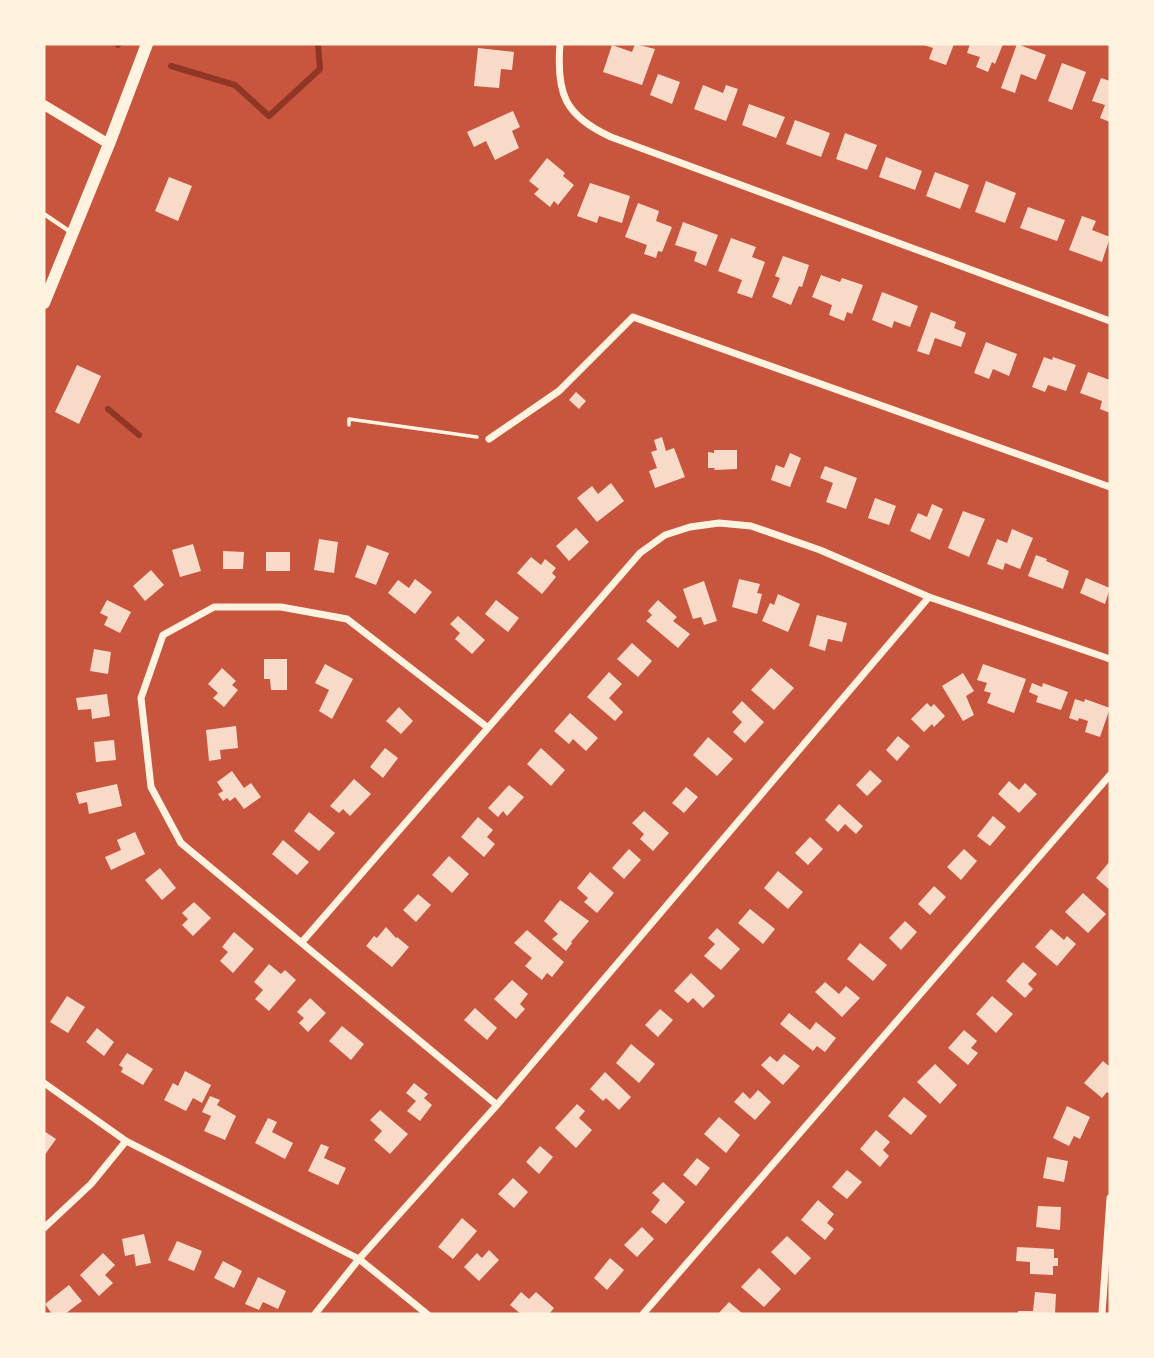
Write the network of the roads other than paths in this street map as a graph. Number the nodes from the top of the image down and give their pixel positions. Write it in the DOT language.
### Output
graph roads {
  1 [pos="147,44"];
  2 [pos="559,44"];
  3 [pos="44,105"];
  4 [pos="109,144"];
  5 [pos="44,214"];
  6 [pos="72,233"];
  7 [pos="44,303"];
  8 [pos="1110,321"];
  9 [pos="489,439"];
  10 [pos="1110,487"];
  11 [pos="929,597"];
  12 [pos="1110,659"];
  13 [pos="487,727"];
  14 [pos="1110,775"];
  15 [pos="302,942"];
  16 [pos="44,1083"];
  17 [pos="497,1105"];
  18 [pos="126,1141"];
  19 [pos="1110,1198"];
  20 [pos="44,1228"];
  21 [pos="359,1259"];
  22 [pos="315,1314"];
  23 [pos="427,1314"];
  24 [pos="643,1314"];
  25 [pos="1102,1314"];
  1 -- 4 [label="main road"];
  2 -- 8 [label="street"];
  3 -- 4 [label="street"];
  4 -- 6 [label="main road"];
  5 -- 6 [label="lane"];
  6 -- 7 [label="main road"];
  9 -- 10 [label="street"];
  11 -- 12 [label="street"];
  11 -- 13 [label="street"];
  11 -- 17 [label="street"];
  13 -- 15 [label="street"];
  13 -- 15 [label="street"];
  14 -- 24 [label="street"];
  15 -- 17 [label="street"];
  16 -- 18 [label="street"];
  17 -- 21 [label="street"];
  18 -- 20 [label="street"];
  18 -- 21 [label="street"];
  19 -- 25 [label="street"];
  21 -- 22 [label="street"];
  21 -- 23 [label="street"];
}
